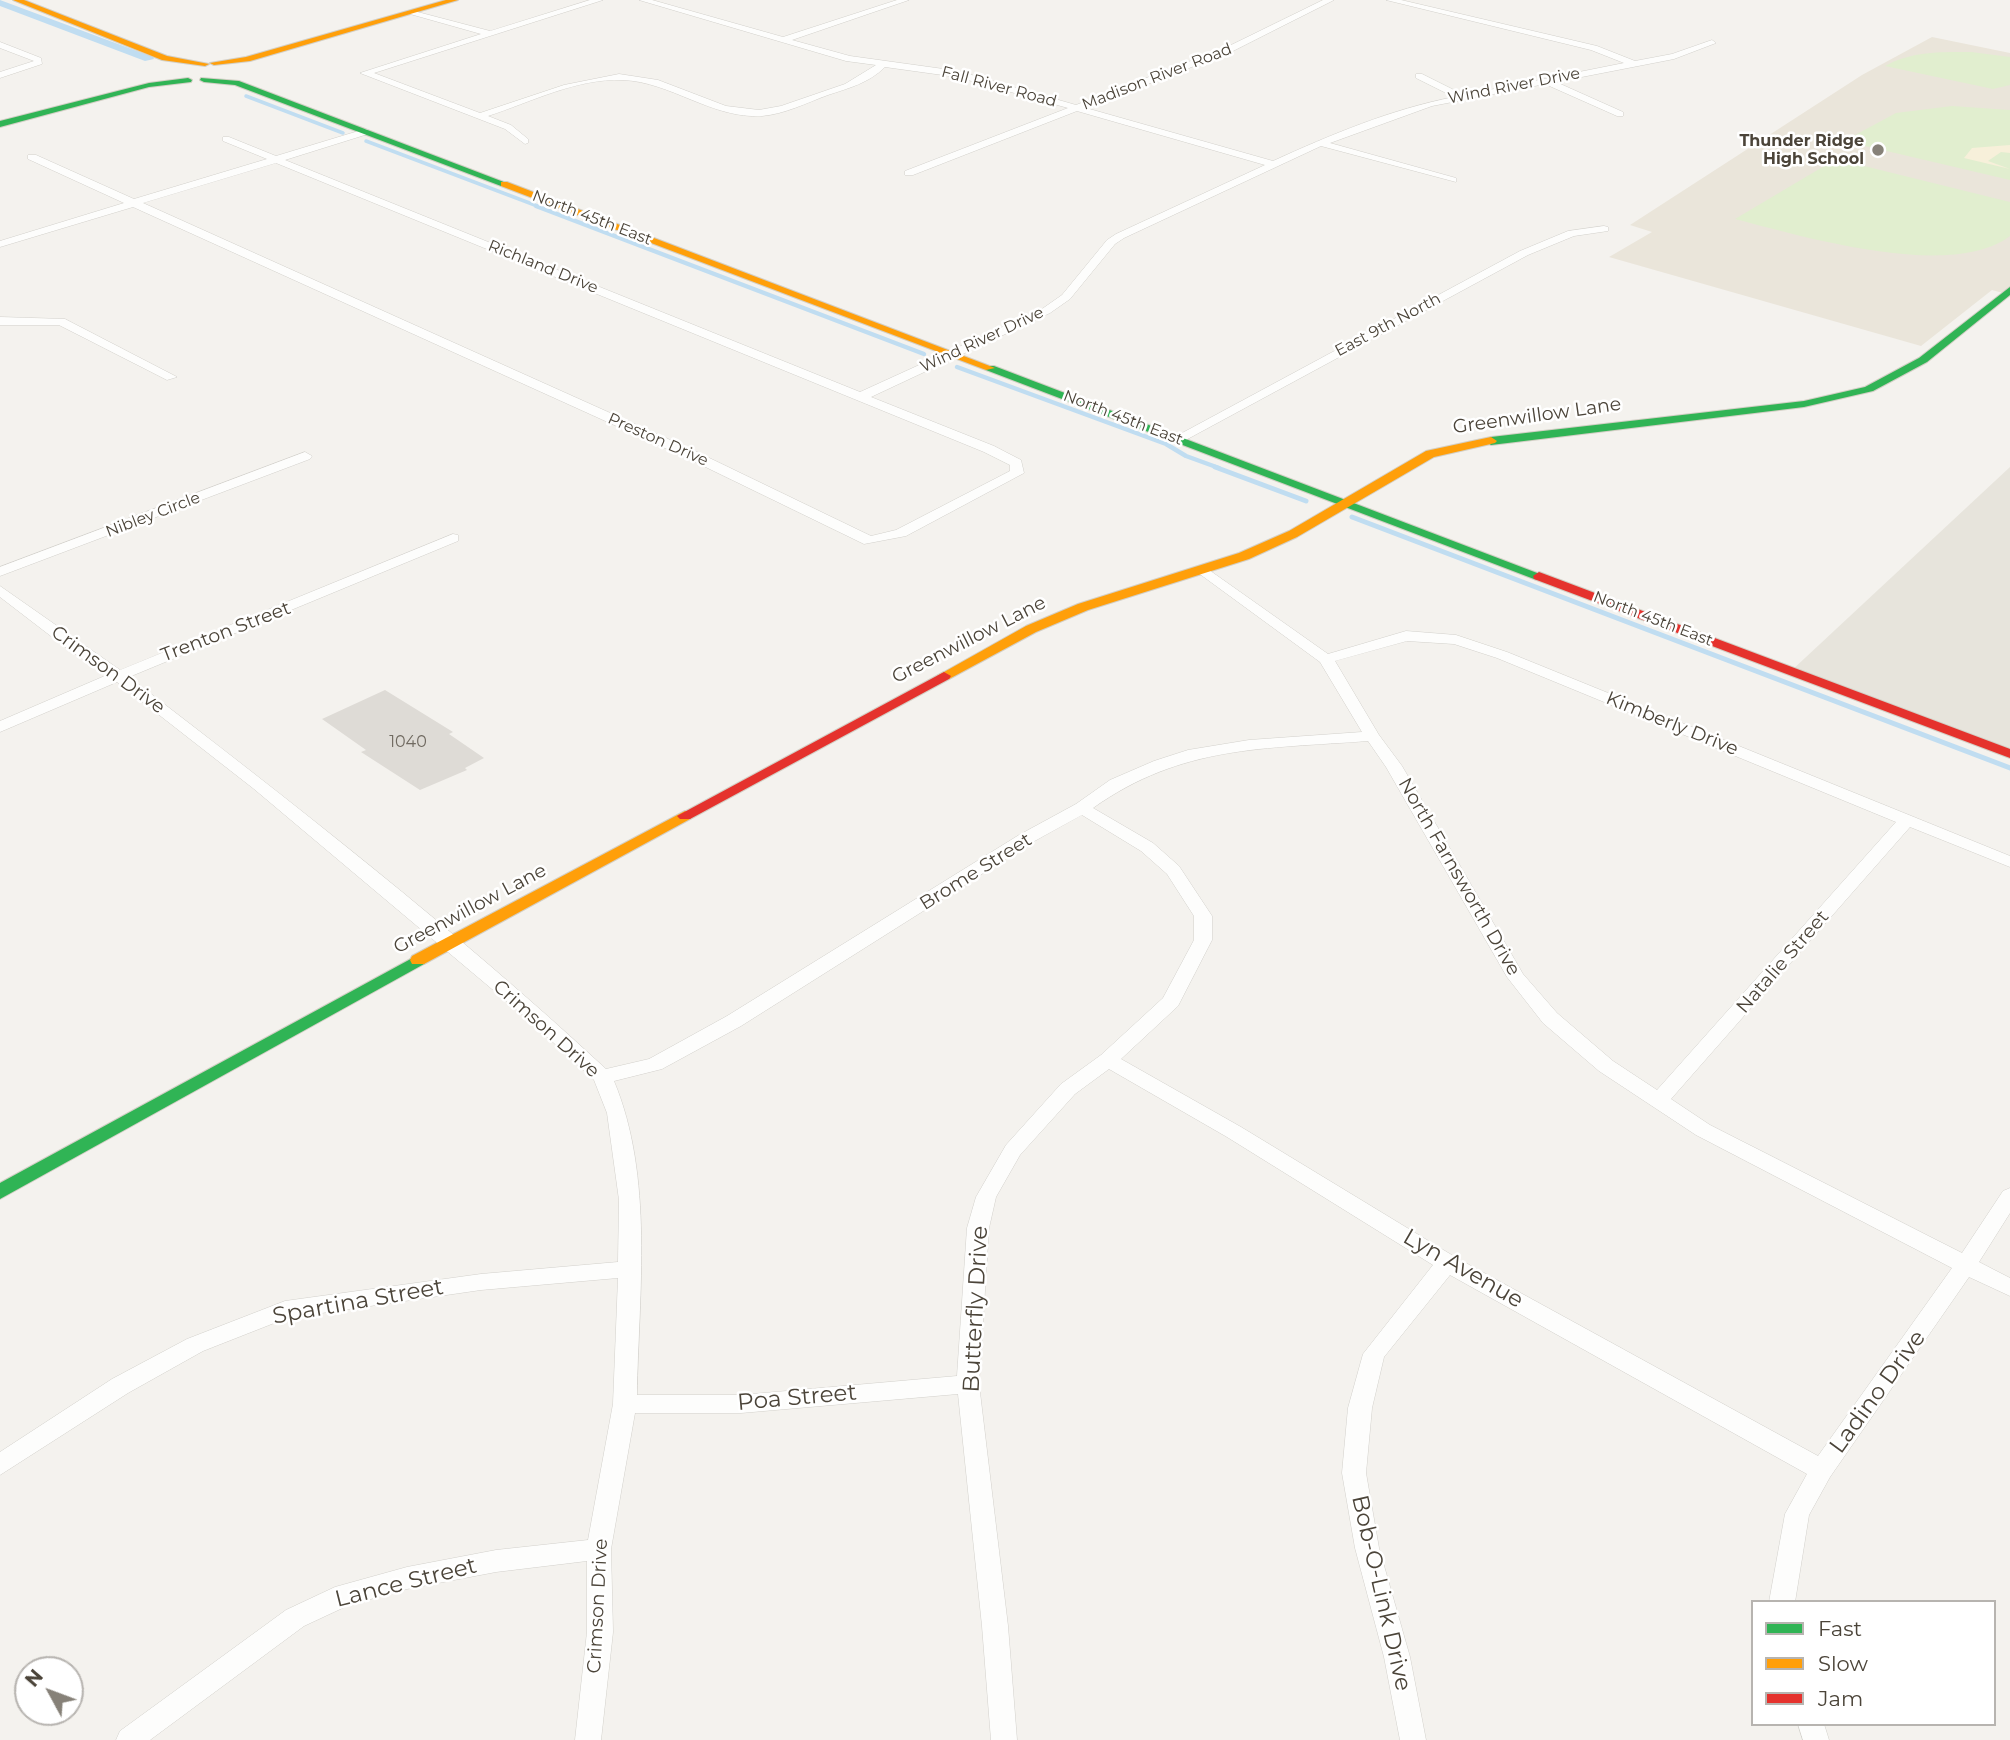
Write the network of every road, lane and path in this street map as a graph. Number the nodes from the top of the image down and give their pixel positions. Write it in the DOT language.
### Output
graph roads {
  1 [pos="17,0"];
  2 [pos="454,0"];
  3 [pos="599,0"];
  4 [pos="643,0"];
  5 [pos="905,0"];
  6 [pos="1330,0"];
  7 [pos="1390,0"];
  8 [pos="413,12"];
  9 [pos="488,33"];
  10 [pos="783,40"];
  11 [pos="1712,43"];
  12 [pos="0,45"];
  13 [pos="882,64"];
  14 [pos="1634,64"];
  15 [pos="203,72"];
  16 [pos="0,75"];
  17 [pos="1419,76"];
  18 [pos="1544,80"];
  19 [pos="824,94"];
  20 [pos="1460,96"];
  21 [pos="813,108"];
  22 [pos="1077,108"];
  23 [pos="1620,114"];
  24 [pos="480,116"];
  25 [pos="0,124"];
  26 [pos="365,132"];
  27 [pos="226,139"];
  28 [pos="525,141"];
  29 [pos="1320,143"];
  30 [pos="32,157"];
  31 [pos="279,159"];
  32 [pos="1272,164"];
  33 [pos="909,173"];
  34 [pos="1452,180"];
  35 [pos="130,204"];
  36 [pos="1604,229"];
  37 [pos="0,244"];
  38 [pos="2010,290"];
  39 [pos="0,321"];
  40 [pos="951,353"];
  41 [pos="171,377"];
  42 [pos="860,397"];
  43 [pos="1177,439"];
  44 [pos="305,456"];
  45 [pos="1345,503"];
  46 [pos="453,538"];
  47 [pos="1202,569"];
  48 [pos="0,572"];
  49 [pos="0,590"];
  50 [pos="1326,659"];
  51 [pos="117,674"];
  52 [pos="0,727"];
  53 [pos="1372,736"];
  54 [pos="2010,754"];
  55 [pos="1082,808"];
  56 [pos="1906,821"];
  57 [pos="2010,862"];
  58 [pos="450,945"];
  59 [pos="1108,1060"];
  60 [pos="602,1077"];
  61 [pos="1658,1101"];
  62 [pos="0,1192"];
  63 [pos="2010,1196"];
  64 [pos="1447,1263"];
  65 [pos="1963,1265"];
  66 [pos="629,1269"];
  67 [pos="2010,1288"];
  68 [pos="968,1384"];
  69 [pos="625,1404"];
  70 [pos="0,1465"];
  71 [pos="1822,1470"];
  72 [pos="599,1549"];
  73 [pos="1782,1600"];
  74 [pos="129,1740"];
  75 [pos="588,1740"];
  76 [pos="1004,1740"];
  77 [pos="1413,1740"];
  1 -- 15 [label="main road, North 45th East"];
  2 -- 8 [label="main road"];
  3 -- 9 [label="street"];
  4 -- 10 [label="street, Fall River Road"];
  5 -- 10 [label="street"];
  6 -- 22 [label="street, Madison River Road"];
  7 -- 14 [label="street"];
  8 -- 9 [label="street"];
  8 -- 15 [label="main road"];
  9 -- 24 [label="street"];
  10 -- 13 [label="street, Fall River Road"];
  11 -- 14 [label="street, Wind River Drive"];
  12 -- 16 [label="street"];
  13 -- 19 [label="street"];
  13 -- 22 [label="street, Fall River Road"];
  14 -- 18 [label="street, Wind River Drive"];
  15 -- 25 [label="main road"];
  15 -- 26 [label="main road, North 45th East"];
  17 -- 20 [label="street"];
  18 -- 20 [label="street, Wind River Drive"];
  18 -- 23 [label="street"];
  19 -- 21 [label="street"];
  19 -- 24 [label="street"];
  20 -- 29 [label="street, Wind River Drive"];
  22 -- 32 [label="street, Fall River Road"];
  22 -- 33 [label="street, Madison River Road"];
  24 -- 28 [label="street"];
  26 -- 31 [label="street"];
  26 -- 40 [label="main road, North 45th East"];
  27 -- 31 [label="street, Richland Drive"];
  29 -- 32 [label="street, Wind River Drive"];
  29 -- 34 [label="street"];
  30 -- 35 [label="street"];
  31 -- 35 [label="street"];
  31 -- 42 [label="street, Richland Drive"];
  32 -- 40 [label="street, Wind River Drive"];
  35 -- 37 [label="street"];
  35 -- 42 [label="street, Preston Drive"];
  36 -- 43 [label="street, East 9th North"];
  38 -- 45 [label="main road, Greenwillow Lane"];
  39 -- 41 [label="street"];
  40 -- 42 [label="street, Wind River Drive"];
  40 -- 43 [label="main road, North 45th East"];
  43 -- 45 [label="main road, North 45th East"];
  44 -- 48 [label="street, Nibley Circle"];
  45 -- 47 [label="main road, Greenwillow Lane"];
  45 -- 54 [label="main road, North 45th East"];
  46 -- 51 [label="street, Trenton Street"];
  47 -- 50 [label="street, North Farnsworth Drive"];
  47 -- 58 [label="main road, Greenwillow Lane"];
  49 -- 51 [label="street, Crimson Drive"];
  50 -- 53 [label="street, North Farnsworth Drive"];
  50 -- 56 [label="street, Kimberly Drive"];
  51 -- 52 [label="street, Trenton Street"];
  51 -- 58 [label="street, Crimson Drive"];
  53 -- 55 [label="street, Brome Street"];
  53 -- 61 [label="street, North Farnsworth Drive"];
  55 -- 59 [label="street, Butterfly Drive"];
  55 -- 60 [label="street, Brome Street"];
  56 -- 57 [label="street, Kimberly Drive"];
  56 -- 61 [label="street, Natalie Street"];
  58 -- 60 [label="street, Crimson Drive"];
  58 -- 62 [label="main road, Greenwillow Lane"];
  59 -- 64 [label="street, Lyn Avenue"];
  59 -- 68 [label="street, Butterfly Drive"];
  60 -- 66 [label="street, Crimson Drive"];
  61 -- 65 [label="street, North Farnsworth Drive"];
  63 -- 65 [label="street, Ladino Drive"];
  64 -- 71 [label="street, Lyn Avenue"];
  64 -- 77 [label="street, Bob-O-Link Drive"];
  65 -- 67 [label="street, North Farnsworth Drive"];
  65 -- 71 [label="street, Ladino Drive"];
  66 -- 69 [label="street, Crimson Drive"];
  66 -- 70 [label="street, Spartina Street"];
  68 -- 69 [label="street, Poa Street"];
  68 -- 76 [label="street, Butterfly Drive"];
  69 -- 72 [label="street, Crimson Drive"];
  71 -- 73 [label="street, Ladino Drive"];
  72 -- 74 [label="street, Lance Street"];
  72 -- 75 [label="street, Crimson Drive"];
}
